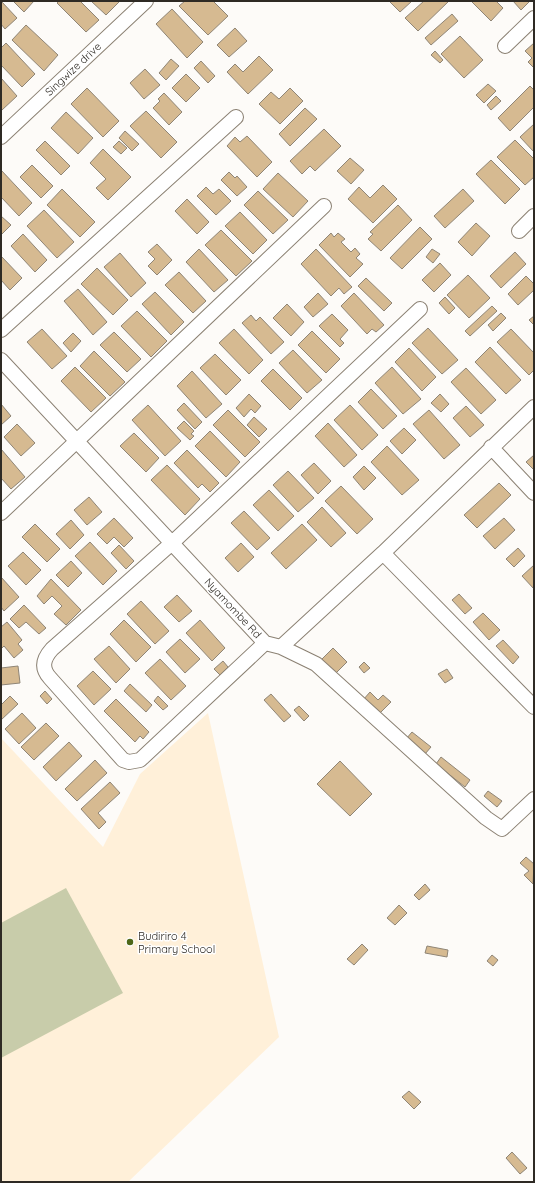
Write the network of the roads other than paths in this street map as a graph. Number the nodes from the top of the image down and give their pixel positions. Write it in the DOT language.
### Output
graph roads {
  1 [pos="146,1"];
  2 [pos="534,18"];
  3 [pos="505,46"];
  4 [pos="236,117"];
  5 [pos="1,137"];
  6 [pos="324,206"];
  7 [pos="534,216"];
  8 [pos="519,231"];
  9 [pos="420,309"];
  10 [pos="1,330"];
  11 [pos="1,360"];
  12 [pos="534,407"];
  13 [pos="77,442"];
  14 [pos="492,447"];
  15 [pos="534,493"];
  16 [pos="1,513"];
  17 [pos="172,543"];
  18 [pos="384,553"];
  19 [pos="266,643"];
  20 [pos="281,647"];
  21 [pos="534,707"];
  22 [pos="534,799"];
  1 -- 5 [label="street, Singwize drive"];
  2 -- 3 [label="street"];
  4 -- 10 [label="street"];
  6 -- 13 [label="street"];
  7 -- 8 [label="street"];
  9 -- 17 [label="street"];
  11 -- 13 [label="street, Nyamombe Rd"];
  12 -- 14 [label="street"];
  13 -- 16 [label="street"];
  13 -- 17 [label="street, Nyamombe Rd"];
  14 -- 15 [label="street"];
  14 -- 18 [label="street"];
  17 -- 19 [label="street, Nyamombe Rd"];
  17 -- 19 [label="street"];
  18 -- 20 [label="street"];
  18 -- 21 [label="street"];
  19 -- 20 [label="street, Nyamombe Rd"];
  20 -- 22 [label="street, Nyamombe Rd"];
}
